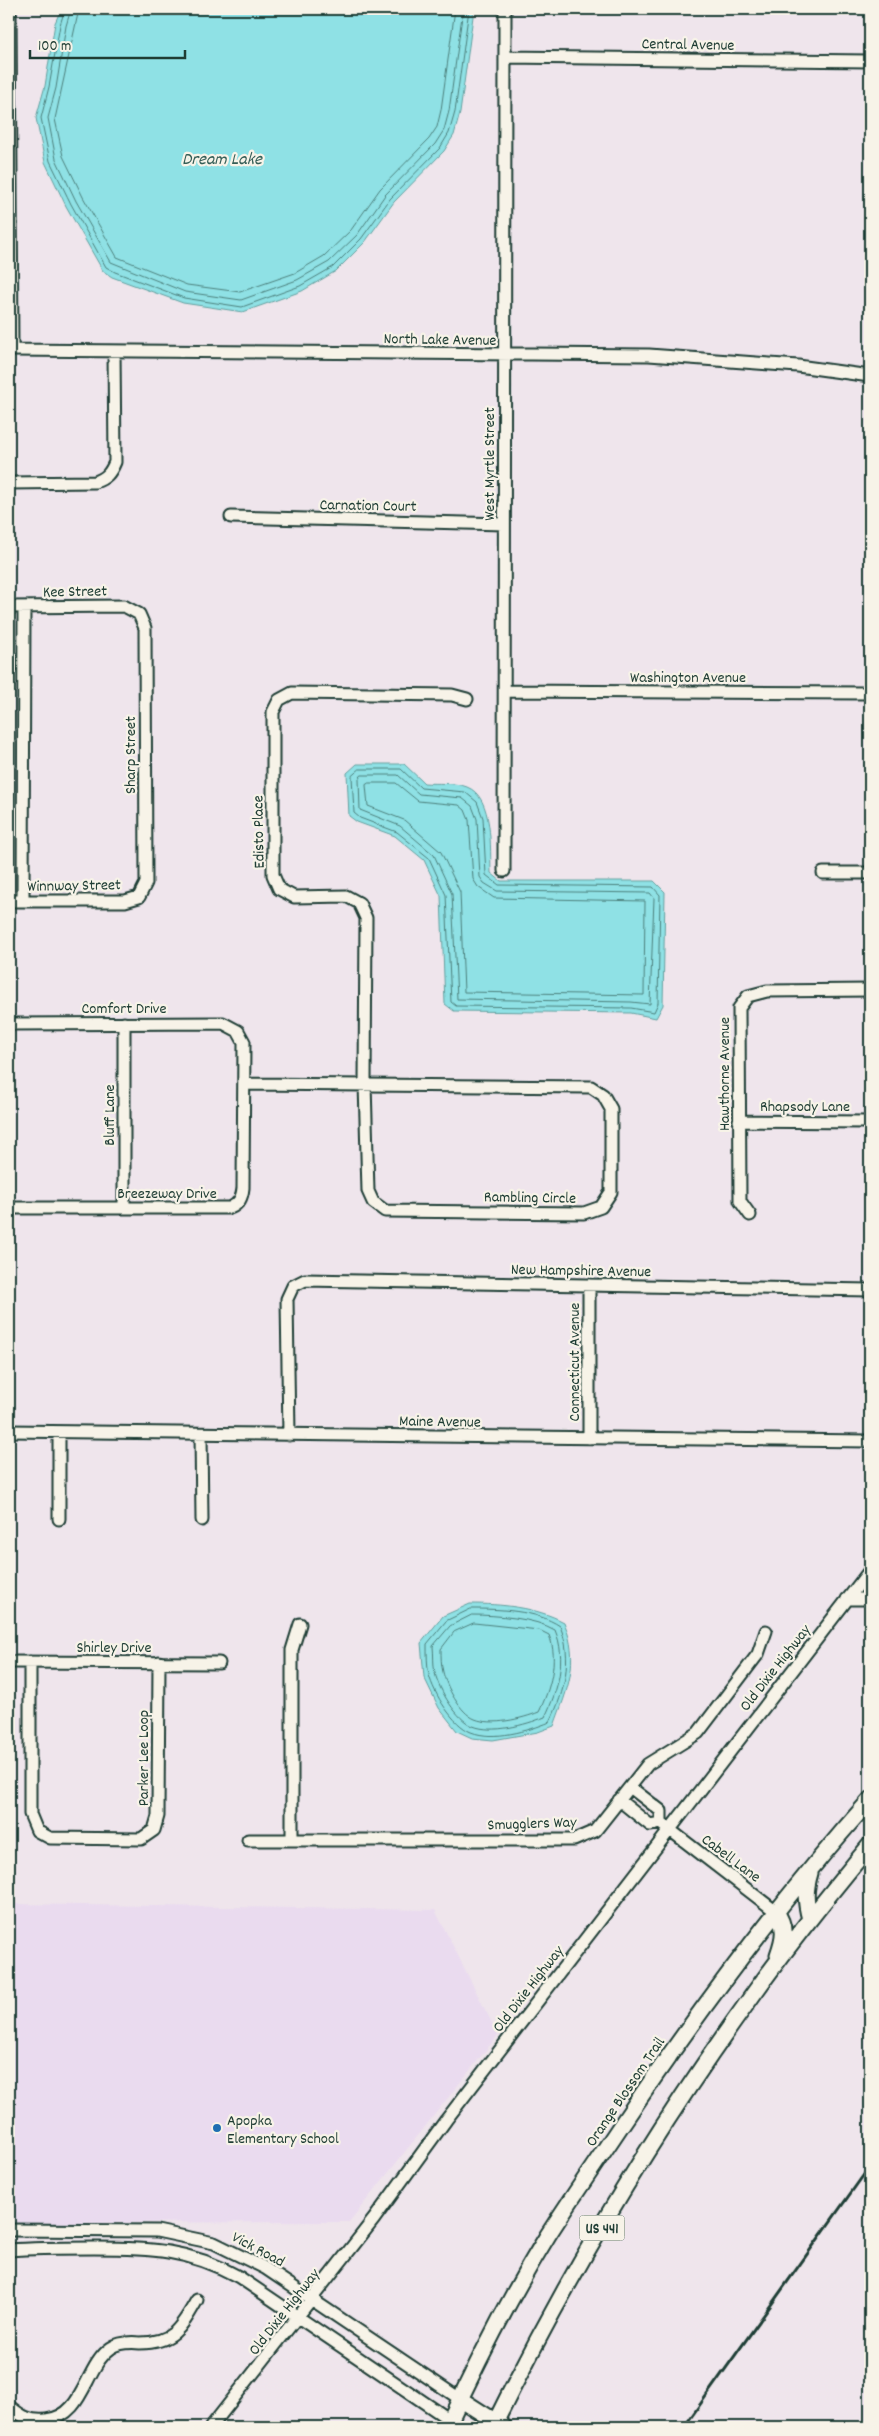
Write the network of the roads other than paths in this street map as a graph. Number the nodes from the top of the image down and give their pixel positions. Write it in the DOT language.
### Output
graph roads {
  1 [pos="10,9"];
  2 [pos="505,9"];
  3 [pos="9,51"];
  4 [pos="505,57"];
  5 [pos="870,61"];
  6 [pos="10,350"];
  7 [pos="114,351"];
  8 [pos="504,355"];
  9 [pos="870,376"];
  10 [pos="9,483"];
  11 [pos="231,517"];
  12 [pos="504,524"];
  13 [pos="9,607"];
  14 [pos="24,607"];
  15 [pos="139,614"];
  16 [pos="505,691"];
  17 [pos="870,693"];
  18 [pos="467,698"];
  19 [pos="504,871"];
  20 [pos="870,872"];
  21 [pos="823,873"];
  22 [pos="139,896"];
  23 [pos="9,900"];
  24 [pos="23,901"];
  25 [pos="870,990"];
  26 [pos="124,1023"];
  27 [pos="9,1024"];
  28 [pos="238,1031"];
  29 [pos="244,1084"];
  30 [pos="365,1084"];
  31 [pos="740,1121"];
  32 [pos="870,1122"];
  33 [pos="9,1208"];
  34 [pos="124,1208"];
  35 [pos="750,1215"];
  36 [pos="589,1285"];
  37 [pos="870,1290"];
  38 [pos="9,1432"];
  39 [pos="59,1432"];
  40 [pos="201,1434"];
  41 [pos="289,1435"];
  42 [pos="589,1438"];
  43 [pos="870,1441"];
  44 [pos="59,1519"];
  45 [pos="202,1520"];
  46 [pos="870,1570"];
  47 [pos="848,1599"];
  48 [pos="870,1600"];
  49 [pos="300,1624"];
  50 [pos="766,1631"];
  51 [pos="9,1662"];
  52 [pos="30,1662"];
  53 [pos="159,1662"];
  54 [pos="219,1663"];
  55 [pos="630,1787"];
  56 [pos="619,1800"];
  57 [pos="870,1800"];
  58 [pos="649,1802"];
  59 [pos="639,1816"];
  60 [pos="665,1826"];
  61 [pos="248,1840"];
  62 [pos="292,1840"];
  63 [pos="870,1844"];
  64 [pos="812,1867"];
  65 [pos="775,1911"];
  66 [pos="810,1919"];
  67 [pos="774,1966"];
  68 [pos="9,2230"];
  69 [pos="9,2250"];
  70 [pos="312,2299"];
  71 [pos="197,2300"];
  72 [pos="298,2317"];
  73 [pos="460,2399"];
  74 [pos="9,2406"];
  75 [pos="452,2425"];
  76 [pos="497,2426"];
  77 [pos="211,2427"];
  1 -- 3 [label="street"];
  2 -- 4 [label="street, West Myrtle Street"];
  3 -- 6 [label="street"];
  4 -- 5 [label="street, Central Avenue"];
  4 -- 8 [label="street, West Myrtle Street"];
  6 -- 7 [label="street, North Lake Avenue"];
  7 -- 8 [label="street, North Lake Avenue"];
  7 -- 10 [label="street"];
  8 -- 9 [label="street, North Lake Avenue"];
  8 -- 12 [label="street, West Myrtle Street"];
  11 -- 12 [label="street, Carnation Court"];
  12 -- 16 [label="street, West Myrtle Street"];
  13 -- 14 [label="street, Kee Street"];
  14 -- 15 [label="street, Kee Street"];
  14 -- 24 [label="street"];
  15 -- 22 [label="street, Sharp Street"];
  16 -- 17 [label="street, Washington Avenue"];
  16 -- 19 [label="street, West Myrtle Street"];
  18 -- 30 [label="street, Edisto Place"];
  20 -- 21 [label="street"];
  22 -- 24 [label="street, Winnway Street"];
  23 -- 24 [label="street, Winnway Street"];
  25 -- 31 [label="street, Hawthorne Avenue"];
  26 -- 27 [label="street, Comfort Drive"];
  26 -- 28 [label="street, Comfort Drive"];
  26 -- 34 [label="street, Bluff Lane"];
  28 -- 29 [label="street, Breezeway Drive"];
  29 -- 30 [label="street, Rambling Circle"];
  29 -- 34 [label="street, Breezeway Drive"];
  30 -- 30 [label="street, Rambling Circle"];
  31 -- 32 [label="street, Rhapsody Lane"];
  31 -- 35 [label="street, Hawthorne Avenue"];
  33 -- 34 [label="street, Breezeway Drive"];
  36 -- 37 [label="street, New Hampshire Avenue"];
  36 -- 41 [label="street, New Hampshire Avenue"];
  36 -- 42 [label="street, Connecticut Avenue"];
  38 -- 39 [label="street, Maine Avenue"];
  39 -- 40 [label="street, Maine Avenue"];
  39 -- 44 [label="street"];
  40 -- 41 [label="street, Maine Avenue"];
  40 -- 45 [label="street"];
  41 -- 42 [label="street, Maine Avenue"];
  42 -- 43 [label="street, Maine Avenue"];
  46 -- 47 [label="street, Old Dixie Highway"];
  47 -- 48 [label="street"];
  47 -- 60 [label="street, Old Dixie Highway"];
  49 -- 62 [label="street"];
  50 -- 55 [label="street, Smugglers Way"];
  51 -- 52 [label="street, Shirley Drive"];
  52 -- 53 [label="street, Shirley Drive"];
  52 -- 53 [label="street, Parker Lee Loop"];
  53 -- 54 [label="street, Shirley Drive"];
  55 -- 56 [label="street, Smugglers Way"];
  55 -- 58 [label="street"];
  56 -- 59 [label="street"];
  56 -- 62 [label="street, Smugglers Way"];
  57 -- 64 [label="main road, Orange Blossom Trail / US 441"];
  58 -- 59 [label="street"];
  58 -- 60 [label="street"];
  59 -- 60 [label="street"];
  60 -- 65 [label="street, Cabell Lane"];
  60 -- 70 [label="street, Old Dixie Highway"];
  61 -- 62 [label="street, Smugglers Way"];
  63 -- 66 [label="main road, US 441"];
  64 -- 65 [label="main road, Orange Blossom Trail / US 441"];
  64 -- 66 [label="main road"];
  65 -- 67 [label="main road"];
  65 -- 73 [label="main road, Orange Blossom Trail / US 441"];
  66 -- 67 [label="main road, US 441"];
  67 -- 76 [label="main road, US 441"];
  68 -- 70 [label="street, Vick Road"];
  69 -- 72 [label="street"];
  70 -- 72 [label="street, Old Dixie Highway"];
  70 -- 73 [label="street, Vick Road"];
  71 -- 74 [label="street"];
  72 -- 75 [label="street"];
  72 -- 77 [label="street, Old Dixie Highway"];
  73 -- 75 [label="main road, Orange Blossom Trail / US 441"];
  73 -- 76 [label="main road"];
}
